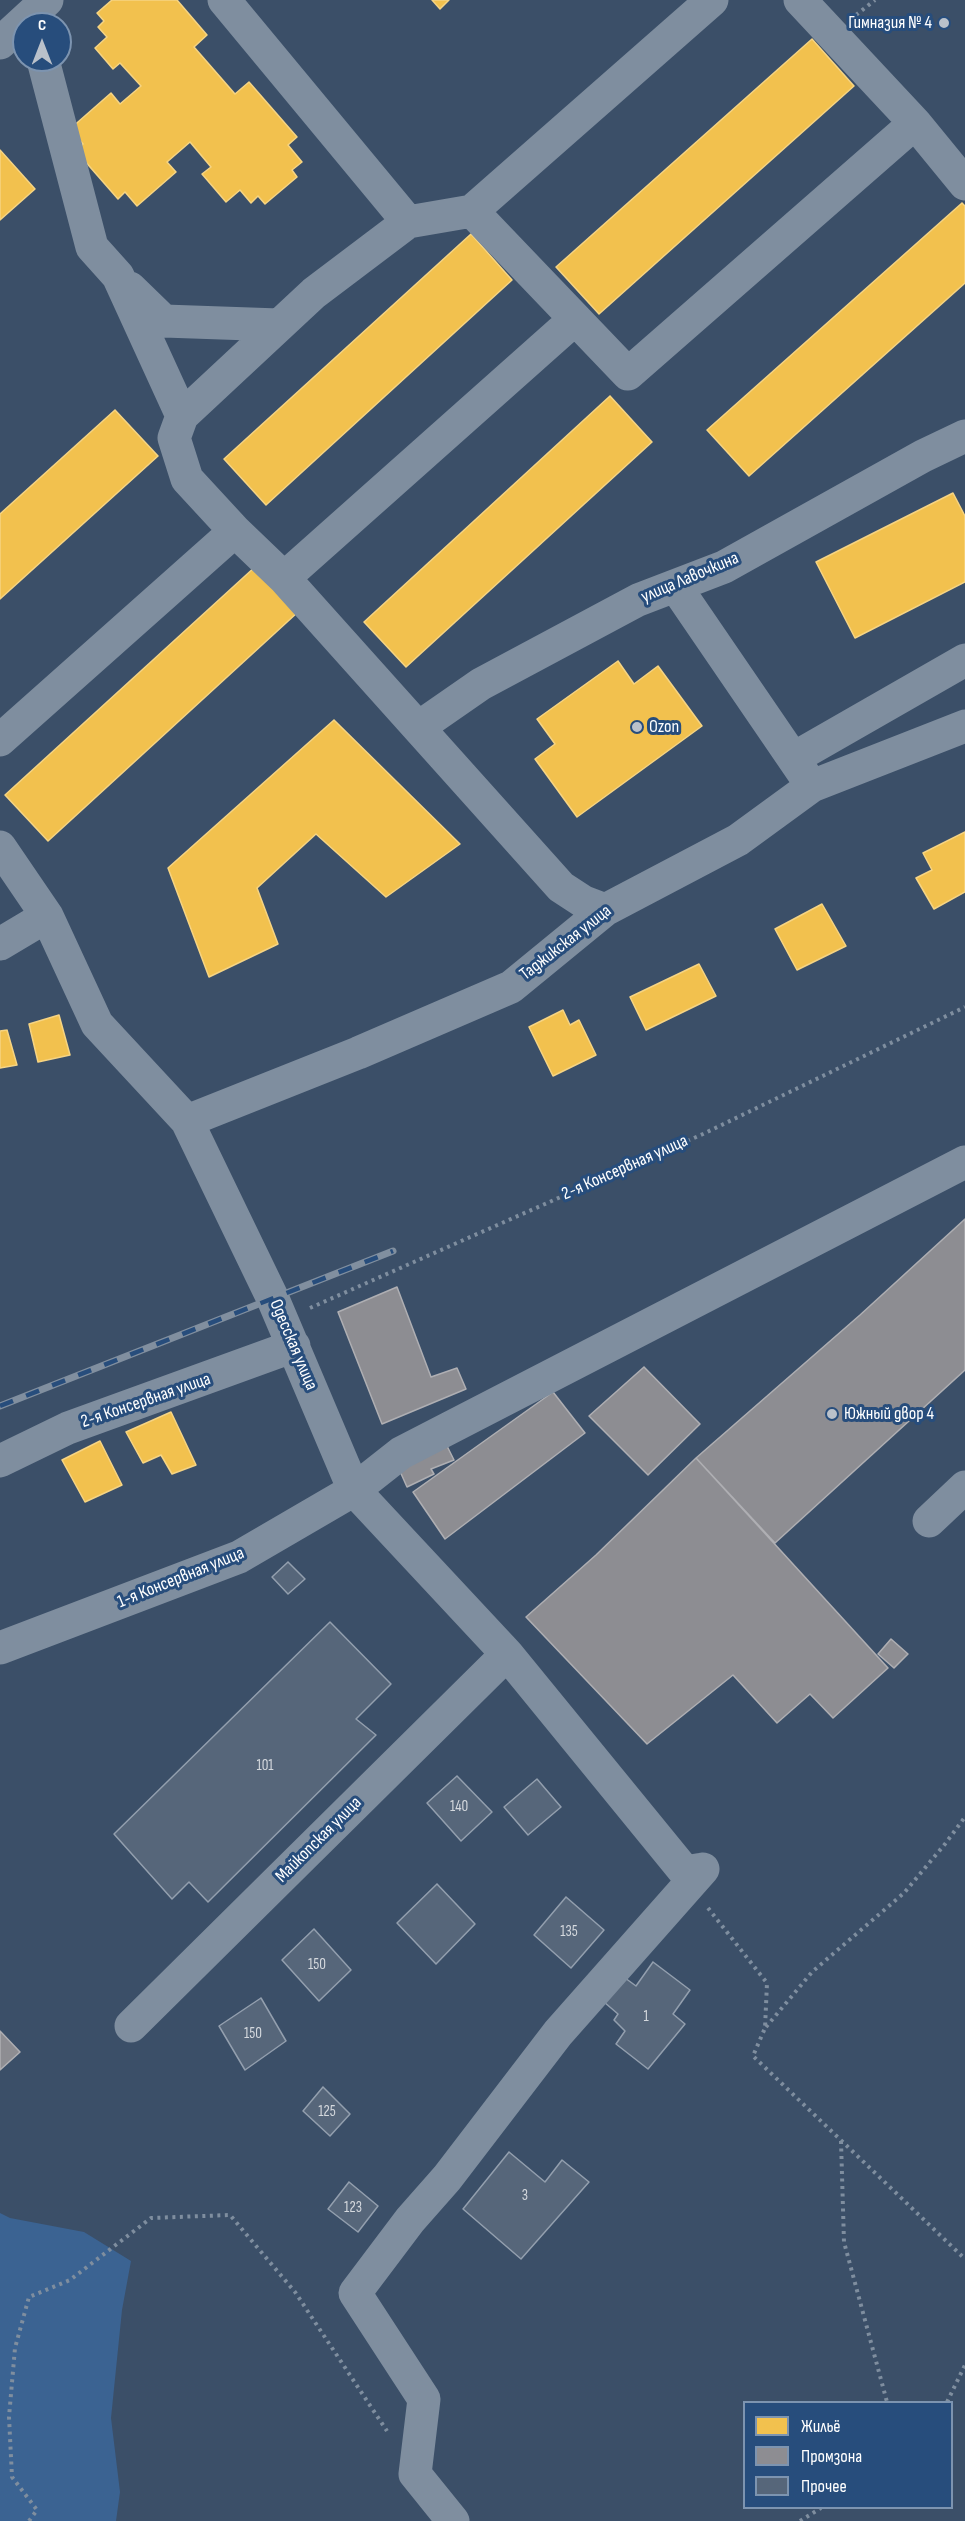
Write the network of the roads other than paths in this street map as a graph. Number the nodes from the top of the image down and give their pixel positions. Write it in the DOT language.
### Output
graph roads {
  1 [pos="224,0"];
  2 [pos="712,0"];
  3 [pos="800,0"];
  4 [pos="12,33"];
  5 [pos="0,43"];
  6 [pos="46,72"];
  7 [pos="915,123"];
  8 [pos="965,184"];
  9 [pos="472,211"];
  10 [pos="408,222"];
  11 [pos="118,276"];
  12 [pos="574,320"];
  13 [pos="279,325"];
  14 [pos="182,416"];
  15 [pos="965,436"];
  16 [pos="235,531"];
  17 [pos="284,578"];
  18 [pos="676,586"];
  19 [pos="965,660"];
  20 [pos="965,726"];
  21 [pos="419,727"];
  22 [pos="0,740"];
  23 [pos="794,758"];
  24 [pos="812,786"];
  25 [pos="0,848"];
  26 [pos="605,910"];
  27 [pos="47,916"];
  28 [pos="0,945"];
  29 [pos="187,1120"];
  30 [pos="965,1162"];
  31 [pos="288,1333"];
  32 [pos="0,1461"];
  33 [pos="965,1487"];
  34 [pos="354,1490"];
  35 [pos="929,1521"];
  36 [pos="0,1648"];
  37 [pos="507,1653"];
  38 [pos="131,2026"];
  39 [pos="453,2521"];
  1 -- 10 [label="street"];
  2 -- 9 [label="street"];
  3 -- 7 [label="street"];
  4 -- 5 [label="street"];
  6 -- 11 [label="street"];
  7 -- 8 [label="street"];
  7 -- 12 [label="street"];
  9 -- 10 [label="street"];
  9 -- 12 [label="street"];
  10 -- 13 [label="street"];
  11 -- 13 [label="street"];
  11 -- 14 [label="street"];
  12 -- 17 [label="street"];
  13 -- 14 [label="street"];
  14 -- 16 [label="street"];
  15 -- 18 [label="street, улица Лавочкина"];
  16 -- 17 [label="street"];
  16 -- 22 [label="street"];
  17 -- 21 [label="street"];
  18 -- 21 [label="street, улица Лавочкина"];
  18 -- 23 [label="street"];
  19 -- 23 [label="street"];
  20 -- 24 [label="street, Таджикская улица"];
  21 -- 26 [label="street"];
  23 -- 24 [label="street"];
  24 -- 26 [label="street, Таджикская улица"];
  25 -- 27 [label="street, Одесская улица"];
  26 -- 29 [label="street, Таджикская улица"];
  27 -- 28 [label="street"];
  27 -- 29 [label="street, Одесская улица"];
  29 -- 31 [label="street, Одесская улица"];
  30 -- 34 [label="street, 1-я Консервная улица"];
  31 -- 32 [label="street, 2-я Консервная улица"];
  31 -- 34 [label="street, Одесская улица"];
  33 -- 35 [label="street"];
  34 -- 36 [label="street, 1-я Консервная улица"];
  34 -- 37 [label="street, Одесская улица"];
  37 -- 38 [label="street, Майкопская улица"];
  37 -- 39 [label="street, Одесская улица"];
}
